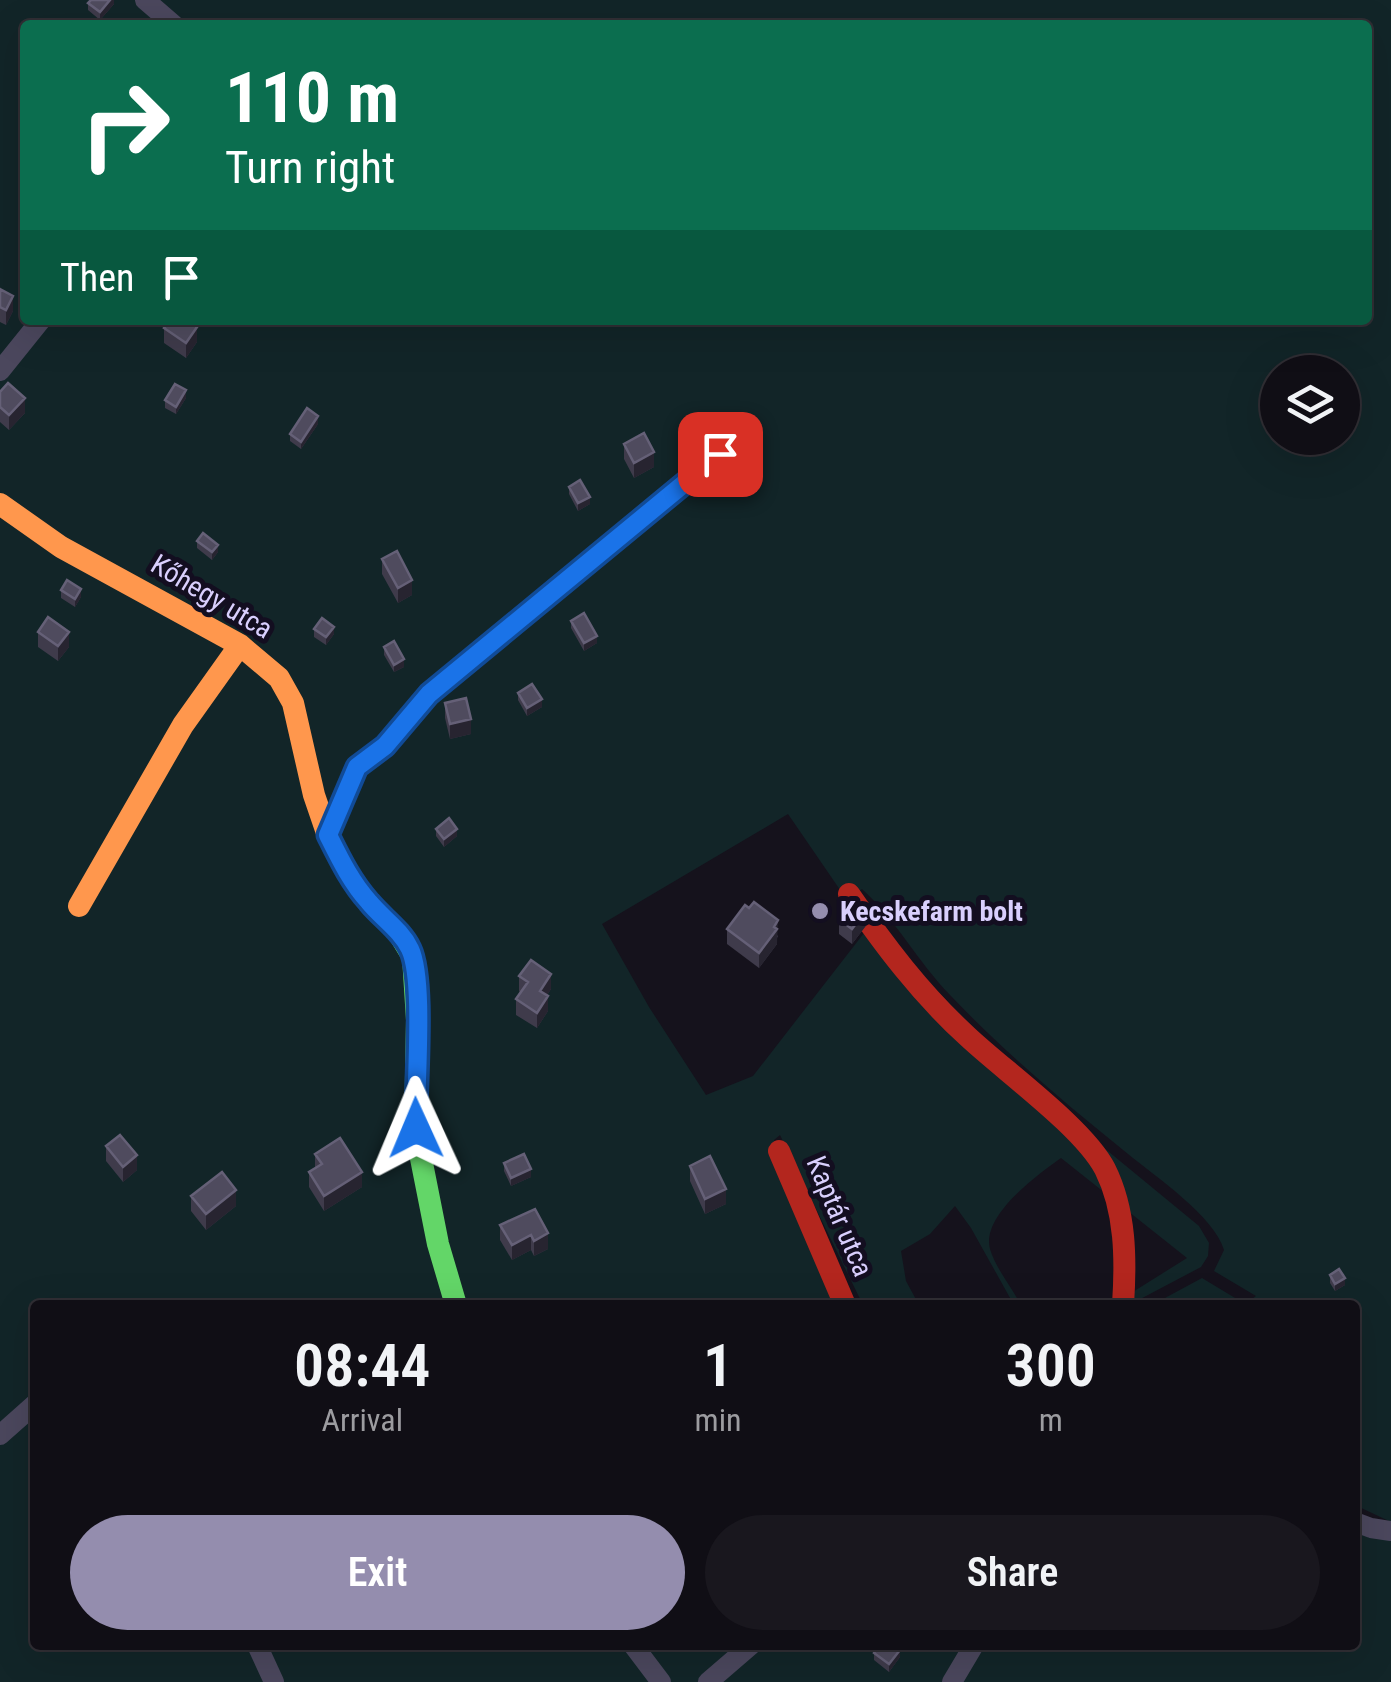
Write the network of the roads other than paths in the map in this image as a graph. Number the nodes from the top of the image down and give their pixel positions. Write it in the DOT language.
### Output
graph roads {
  1 [pos="146,0"];
  2 [pos="168,20"];
  3 [pos="37,325"];
  4 [pos="0,372"];
  5 [pos="720,454"];
  6 [pos="0,504"];
  7 [pos="240,645"];
  8 [pos="328,835"];
  9 [pos="850,894"];
  10 [pos="78,906"];
  11 [pos="779,1151"];
  12 [pos="455,1300"];
  13 [pos="843,1300"];
  14 [pos="1123,1300"];
  15 [pos="30,1409"];
  16 [pos="0,1436"];
  17 [pos="1360,1524"];
  18 [pos="1391,1530"];
  19 [pos="259,1650"];
  20 [pos="637,1650"];
  21 [pos="745,1650"];
  22 [pos="971,1650"];
  23 [pos="274,1682"];
  24 [pos="662,1682"];
  25 [pos="708,1682"];
  26 [pos="952,1682"];
  1 -- 2 [label="street"];
  3 -- 4 [label="street"];
  5 -- 8 [label="street"];
  6 -- 7 [label="street, Kőhegy utca"];
  7 -- 8 [label="street, Kőhegy utca"];
  7 -- 10 [label="street"];
  8 -- 12 [label="street, Kőhegy utca"];
  9 -- 14 [label="street"];
  11 -- 13 [label="street, Kaptár utca"];
  15 -- 16 [label="street"];
  17 -- 18 [label="street"];
  19 -- 23 [label="street"];
  20 -- 24 [label="street"];
  21 -- 25 [label="street"];
  22 -- 26 [label="street"];
}
